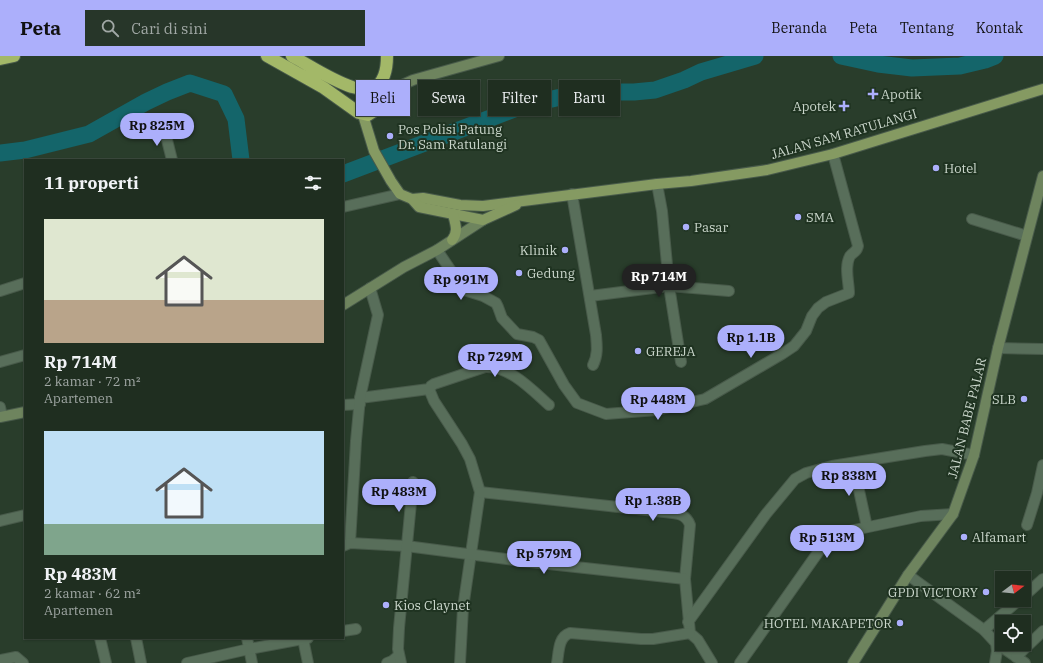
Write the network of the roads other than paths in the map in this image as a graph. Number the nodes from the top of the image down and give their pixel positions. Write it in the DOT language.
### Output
graph roads {
  1 [pos="14,56"];
  2 [pos="267,56"];
  3 [pos="292,56"];
  4 [pos="387,56"];
  5 [pos="499,56"];
  6 [pos="0,59"];
  7 [pos="381,80"];
  8 [pos="410,81"];
  9 [pos="356,88"];
  10 [pos="1043,89"];
  11 [pos="356,91"];
  12 [pos="356,110"];
  13 [pos="356,111"];
  14 [pos="360,116"];
  15 [pos="164,128"];
  16 [pos="833,154"];
  17 [pos="172,159"];
  18 [pos="1043,176"];
  19 [pos="657,184"];
  20 [pos="400,194"];
  21 [pos="572,194"];
  22 [pos="412,199"];
  23 [pos="529,200"];
  24 [pos="483,206"];
  25 [pos="344,207"];
  26 [pos="453,214"];
  27 [pos="485,219"];
  28 [pos="972,219"];
  29 [pos="1027,236"];
  30 [pos="452,240"];
  31 [pos="437,250"];
  32 [pos="24,283"];
  33 [pos="669,286"];
  34 [pos="370,288"];
  35 [pos="0,291"];
  36 [pos="729,291"];
  37 [pos="590,296"];
  38 [pos="344,304"];
  39 [pos="998,348"];
  40 [pos="1043,348"];
  41 [pos="24,355"];
  42 [pos="0,362"];
  43 [pos="681,362"];
  44 [pos="593,366"];
  45 [pos="429,389"];
  46 [pos="360,401"];
  47 [pos="549,405"];
  48 [pos="344,406"];
  49 [pos="24,412"];
  50 [pos="1,413"];
  51 [pos="974,455"];
  52 [pos="853,463"];
  53 [pos="1043,465"];
  54 [pos="413,482"];
  55 [pos="480,492"];
  56 [pos="953,514"];
  57 [pos="24,515"];
  58 [pos="0,521"];
  59 [pos="1027,525"];
  60 [pos="867,527"];
  61 [pos="347,544"];
  62 [pos="406,546"];
  63 [pos="471,555"];
  64 [pos="908,575"];
  65 [pos="686,579"];
  66 [pos="1043,579"];
  67 [pos="1031,590"];
  68 [pos="1011,607"];
  69 [pos="688,622"];
  70 [pos="356,629"];
  71 [pos="984,630"];
  72 [pos="344,631"];
  73 [pos="1043,631"];
  74 [pos="690,633"];
  75 [pos="100,639"];
  76 [pos="136,639"];
  77 [pos="247,639"];
  78 [pos="301,639"];
  79 [pos="306,639"];
  80 [pos="995,642"];
  81 [pos="249,649"];
  82 [pos="997,651"];
  83 [pos="1007,651"];
  84 [pos="1016,657"];
  85 [pos="0,660"];
  86 [pos="400,661"];
  87 [pos="23,663"];
  88 [pos="106,663"];
  89 [pos="142,663"];
  90 [pos="187,663"];
  91 [pos="252,663"];
  92 [pos="308,663"];
  93 [pos="387,663"];
  94 [pos="460,663"];
  95 [pos="557,663"];
  96 [pos="712,663"];
  97 [pos="740,663"];
  98 [pos="853,663"];
  99 [pos="995,663"];
  100 [pos="1024,663"];
  1 -- 6 [label="highway"];
  2 -- 13 [label="highway"];
  3 -- 9 [label="highway"];
  4 -- 7 [label="highway"];
  5 -- 8 [label="street"];
  10 -- 16 [label="main road, JALAN SAM RATULANGI"];
  11 -- 12 [label="highway"];
  14 -- 20 [label="main road"];
  15 -- 17 [label="street"];
  16 -- 19 [label="main road, JALAN SAM RATULANGI"];
  16 -- 31 [label="street"];
  18 -- 29 [label="street, JALAN BABE PALAR"];
  19 -- 21 [label="main road, JALAN SAM RATULANGI"];
  19 -- 33 [label="street"];
  20 -- 22 [label="main road, JALAN SAM RATULANGI"];
  20 -- 25 [label="street"];
  21 -- 23 [label="main road, JALAN SAM RATULANGI"];
  21 -- 37 [label="street"];
  22 -- 24 [label="main road, JALAN SAM RATULANGI"];
  22 -- 26 [label="main road"];
  23 -- 24 [label="main road, JALAN SAM RATULANGI"];
  23 -- 27 [label="main road, JALAN SAM RATULANGI"];
  24 -- 27 [label="main road"];
  26 -- 27 [label="main road"];
  26 -- 30 [label="main road"];
  27 -- 30 [label="street"];
  28 -- 29 [label="street"];
  29 -- 39 [label="street, JALAN BABE PALAR"];
  30 -- 31 [label="street"];
  31 -- 34 [label="street"];
  32 -- 35 [label="street"];
  33 -- 36 [label="street"];
  33 -- 37 [label="street"];
  33 -- 43 [label="street"];
  34 -- 38 [label="street"];
  34 -- 46 [label="street"];
  37 -- 44 [label="street"];
  39 -- 40 [label="street"];
  39 -- 51 [label="street, JALAN BABE PALAR"];
  41 -- 42 [label="street"];
  45 -- 46 [label="street"];
  45 -- 47 [label="street"];
  45 -- 55 [label="street"];
  46 -- 48 [label="street"];
  46 -- 61 [label="street"];
  49 -- 50 [label="street"];
  51 -- 52 [label="street"];
  51 -- 56 [label="street, JALAN BABE PALAR"];
  52 -- 60 [label="street"];
  52 -- 69 [label="street"];
  53 -- 59 [label="street"];
  54 -- 62 [label="street"];
  55 -- 63 [label="street"];
  55 -- 65 [label="street"];
  56 -- 60 [label="street"];
  56 -- 64 [label="street, JALAN BABE PALAR"];
  57 -- 58 [label="street"];
  60 -- 97 [label="street"];
  61 -- 62 [label="street"];
  62 -- 63 [label="street"];
  62 -- 86 [label="street"];
  63 -- 65 [label="street"];
  63 -- 94 [label="street"];
  64 -- 71 [label="street"];
  64 -- 98 [label="street, JALAN BABE PALAR"];
  65 -- 69 [label="street"];
  66 -- 67 [label="street"];
  68 -- 71 [label="street"];
  69 -- 74 [label="street"];
  70 -- 72 [label="street"];
  71 -- 80 [label="street"];
  73 -- 84 [label="street"];
  74 -- 95 [label="street"];
  74 -- 96 [label="street"];
  75 -- 88 [label="street"];
  76 -- 89 [label="street"];
  77 -- 81 [label="street"];
  78 -- 81 [label="street"];
  79 -- 92 [label="street"];
  81 -- 90 [label="street"];
  81 -- 91 [label="street"];
  82 -- 99 [label="street"];
  83 -- 84 [label="street"];
  84 -- 100 [label="street"];
  85 -- 87 [label="street"];
  86 -- 93 [label="street"];
}
